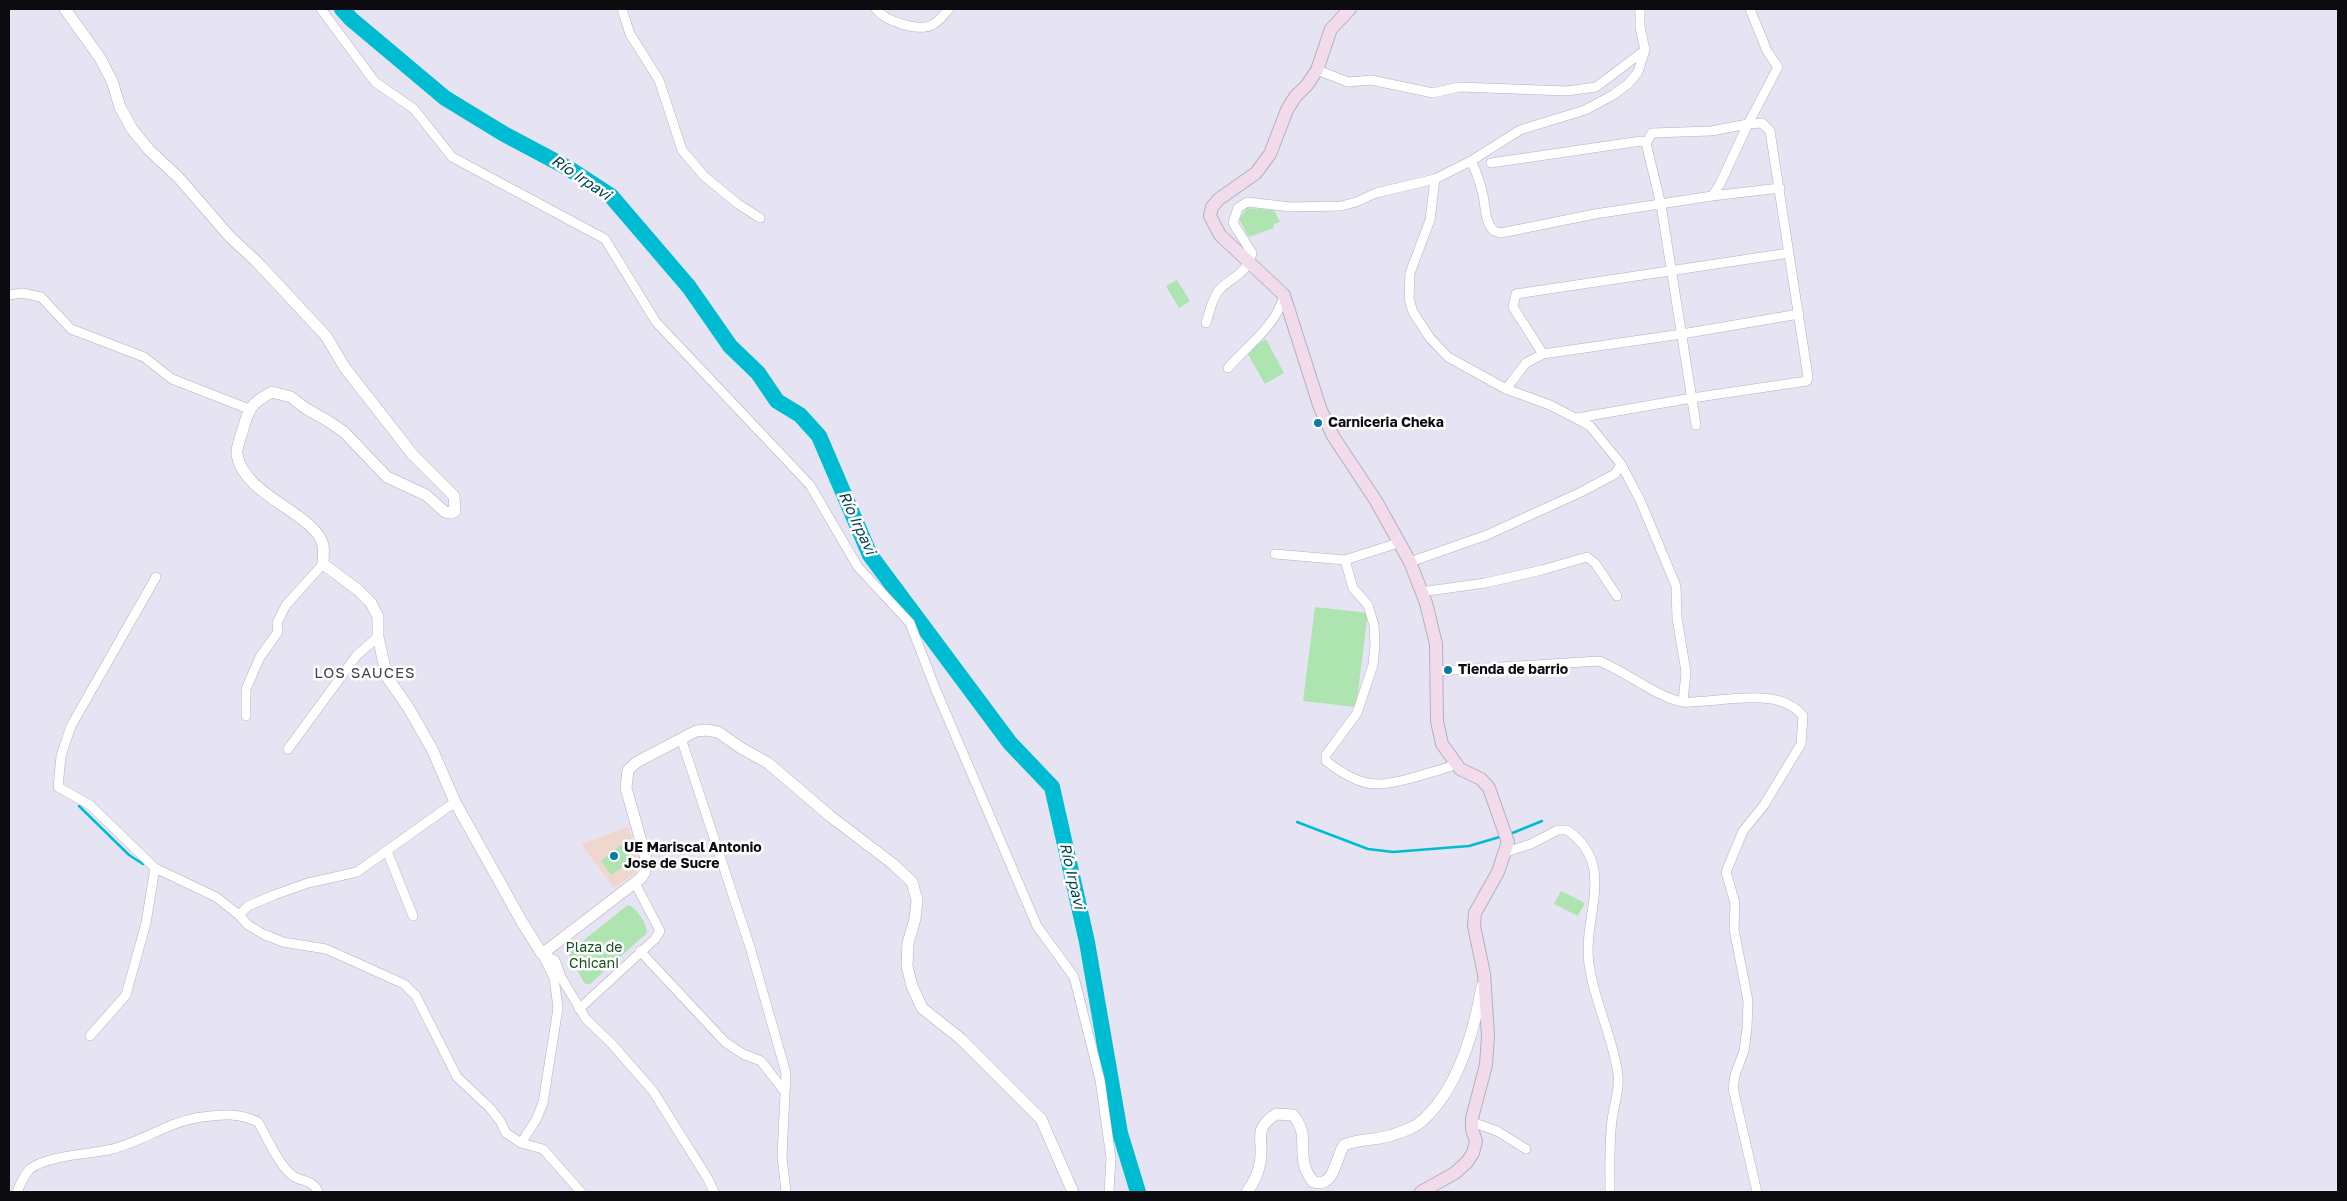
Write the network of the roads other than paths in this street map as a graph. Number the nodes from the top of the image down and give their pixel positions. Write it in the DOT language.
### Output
graph roads {
  1 [pos="65,9"];
  2 [pos="321,9"];
  3 [pos="622,9"];
  4 [pos="876,9"];
  5 [pos="949,9"];
  6 [pos="1350,9"];
  7 [pos="1640,9"];
  8 [pos="1750,9"];
  9 [pos="1645,50"];
  10 [pos="1317,70"];
  11 [pos="1748,124"];
  12 [pos="1646,143"];
  13 [pos="1471,161"];
  14 [pos="1491,163"];
  15 [pos="1435,179"];
  16 [pos="1780,188"];
  17 [pos="1712,196"];
  18 [pos="1661,205"];
  19 [pos="760,218"];
  20 [pos="1789,253"];
  21 [pos="1250,263"];
  22 [pos="1672,269"];
  23 [pos="9,295"];
  24 [pos="1284,295"];
  25 [pos="1799,314"];
  26 [pos="1206,323"];
  27 [pos="1682,334"];
  28 [pos="1543,354"];
  29 [pos="1228,368"];
  30 [pos="1506,389"];
  31 [pos="1692,398"];
  32 [pos="249,409"];
  33 [pos="1577,418"];
  34 [pos="1696,425"];
  35 [pos="1621,464"];
  36 [pos="1398,543"];
  37 [pos="1275,554"];
  38 [pos="1345,560"];
  39 [pos="1410,562"];
  40 [pos="323,564"];
  41 [pos="156,577"];
  42 [pos="1421,592"];
  43 [pos="1617,596"];
  44 [pos="378,637"];
  45 [pos="1437,670"];
  46 [pos="1683,702"];
  47 [pos="246,716"];
  48 [pos="681,738"];
  49 [pos="288,750"];
  50 [pos="1455,764"];
  51 [pos="455,802"];
  52 [pos="1507,847"];
  53 [pos="387,851"];
  54 [pos="156,868"];
  55 [pos="635,883"];
  56 [pos="239,914"];
  57 [pos="413,916"];
  58 [pos="640,951"];
  59 [pos="542,954"];
  60 [pos="1484,974"];
  61 [pos="579,1009"];
  62 [pos="90,1036"];
  63 [pos="785,1092"];
  64 [pos="1472,1122"];
  65 [pos="521,1143"];
  66 [pos="1526,1149"];
  67 [pos="17,1192"];
  68 [pos="318,1192"];
  69 [pos="581,1192"];
  70 [pos="714,1192"];
  71 [pos="786,1192"];
  72 [pos="1073,1192"];
  73 [pos="1109,1192"];
  74 [pos="1247,1192"];
  75 [pos="1421,1192"];
  76 [pos="1610,1192"];
  77 [pos="1757,1192"];
  1 -- 32 [label="street"];
  2 -- 73 [label="street"];
  3 -- 19 [label="street"];
  4 -- 5 [label="street"];
  6 -- 10 [label="main road"];
  7 -- 9 [label="street"];
  8 -- 11 [label="street"];
  9 -- 10 [label="street"];
  9 -- 13 [label="street"];
  10 -- 21 [label="main road"];
  11 -- 12 [label="street"];
  11 -- 16 [label="street"];
  11 -- 17 [label="street"];
  12 -- 14 [label="street"];
  12 -- 18 [label="street"];
  13 -- 15 [label="street"];
  13 -- 18 [label="street"];
  15 -- 21 [label="street"];
  15 -- 30 [label="street"];
  16 -- 17 [label="street"];
  16 -- 20 [label="street"];
  17 -- 18 [label="street"];
  18 -- 22 [label="street"];
  20 -- 22 [label="street"];
  20 -- 25 [label="street"];
  21 -- 24 [label="main road"];
  21 -- 26 [label="street"];
  22 -- 27 [label="street"];
  22 -- 28 [label="street"];
  23 -- 32 [label="street"];
  24 -- 29 [label="street"];
  24 -- 36 [label="main road"];
  25 -- 27 [label="street"];
  25 -- 31 [label="street"];
  27 -- 28 [label="street"];
  27 -- 31 [label="street"];
  28 -- 30 [label="street"];
  30 -- 33 [label="street"];
  31 -- 33 [label="street"];
  31 -- 34 [label="street"];
  32 -- 40 [label="street"];
  33 -- 35 [label="street"];
  35 -- 39 [label="street"];
  35 -- 46 [label="street"];
  36 -- 38 [label="street"];
  36 -- 39 [label="main road"];
  37 -- 38 [label="street"];
  38 -- 50 [label="street"];
  39 -- 42 [label="main road"];
  40 -- 44 [label="street"];
  40 -- 47 [label="street"];
  41 -- 54 [label="street"];
  42 -- 43 [label="street"];
  42 -- 45 [label="main road"];
  44 -- 49 [label="street"];
  44 -- 51 [label="street"];
  45 -- 46 [label="street"];
  45 -- 50 [label="main road"];
  46 -- 77 [label="street"];
  48 -- 55 [label="street"];
  48 -- 63 [label="street"];
  48 -- 72 [label="street"];
  50 -- 52 [label="main road"];
  51 -- 53 [label="street"];
  51 -- 59 [label="street"];
  52 -- 60 [label="main road"];
  52 -- 76 [label="street"];
  53 -- 56 [label="street"];
  53 -- 57 [label="street"];
  54 -- 56 [label="street"];
  54 -- 62 [label="street"];
  55 -- 58 [label="street"];
  55 -- 59 [label="street"];
  56 -- 65 [label="street"];
  58 -- 61 [label="street"];
  58 -- 63 [label="street"];
  59 -- 61 [label="street"];
  59 -- 65 [label="street"];
  60 -- 64 [label="main road"];
  60 -- 74 [label="street"];
  61 -- 70 [label="street"];
  63 -- 71 [label="street"];
  64 -- 66 [label="street"];
  64 -- 75 [label="main road"];
  65 -- 69 [label="street"];
  67 -- 68 [label="street"];
}
